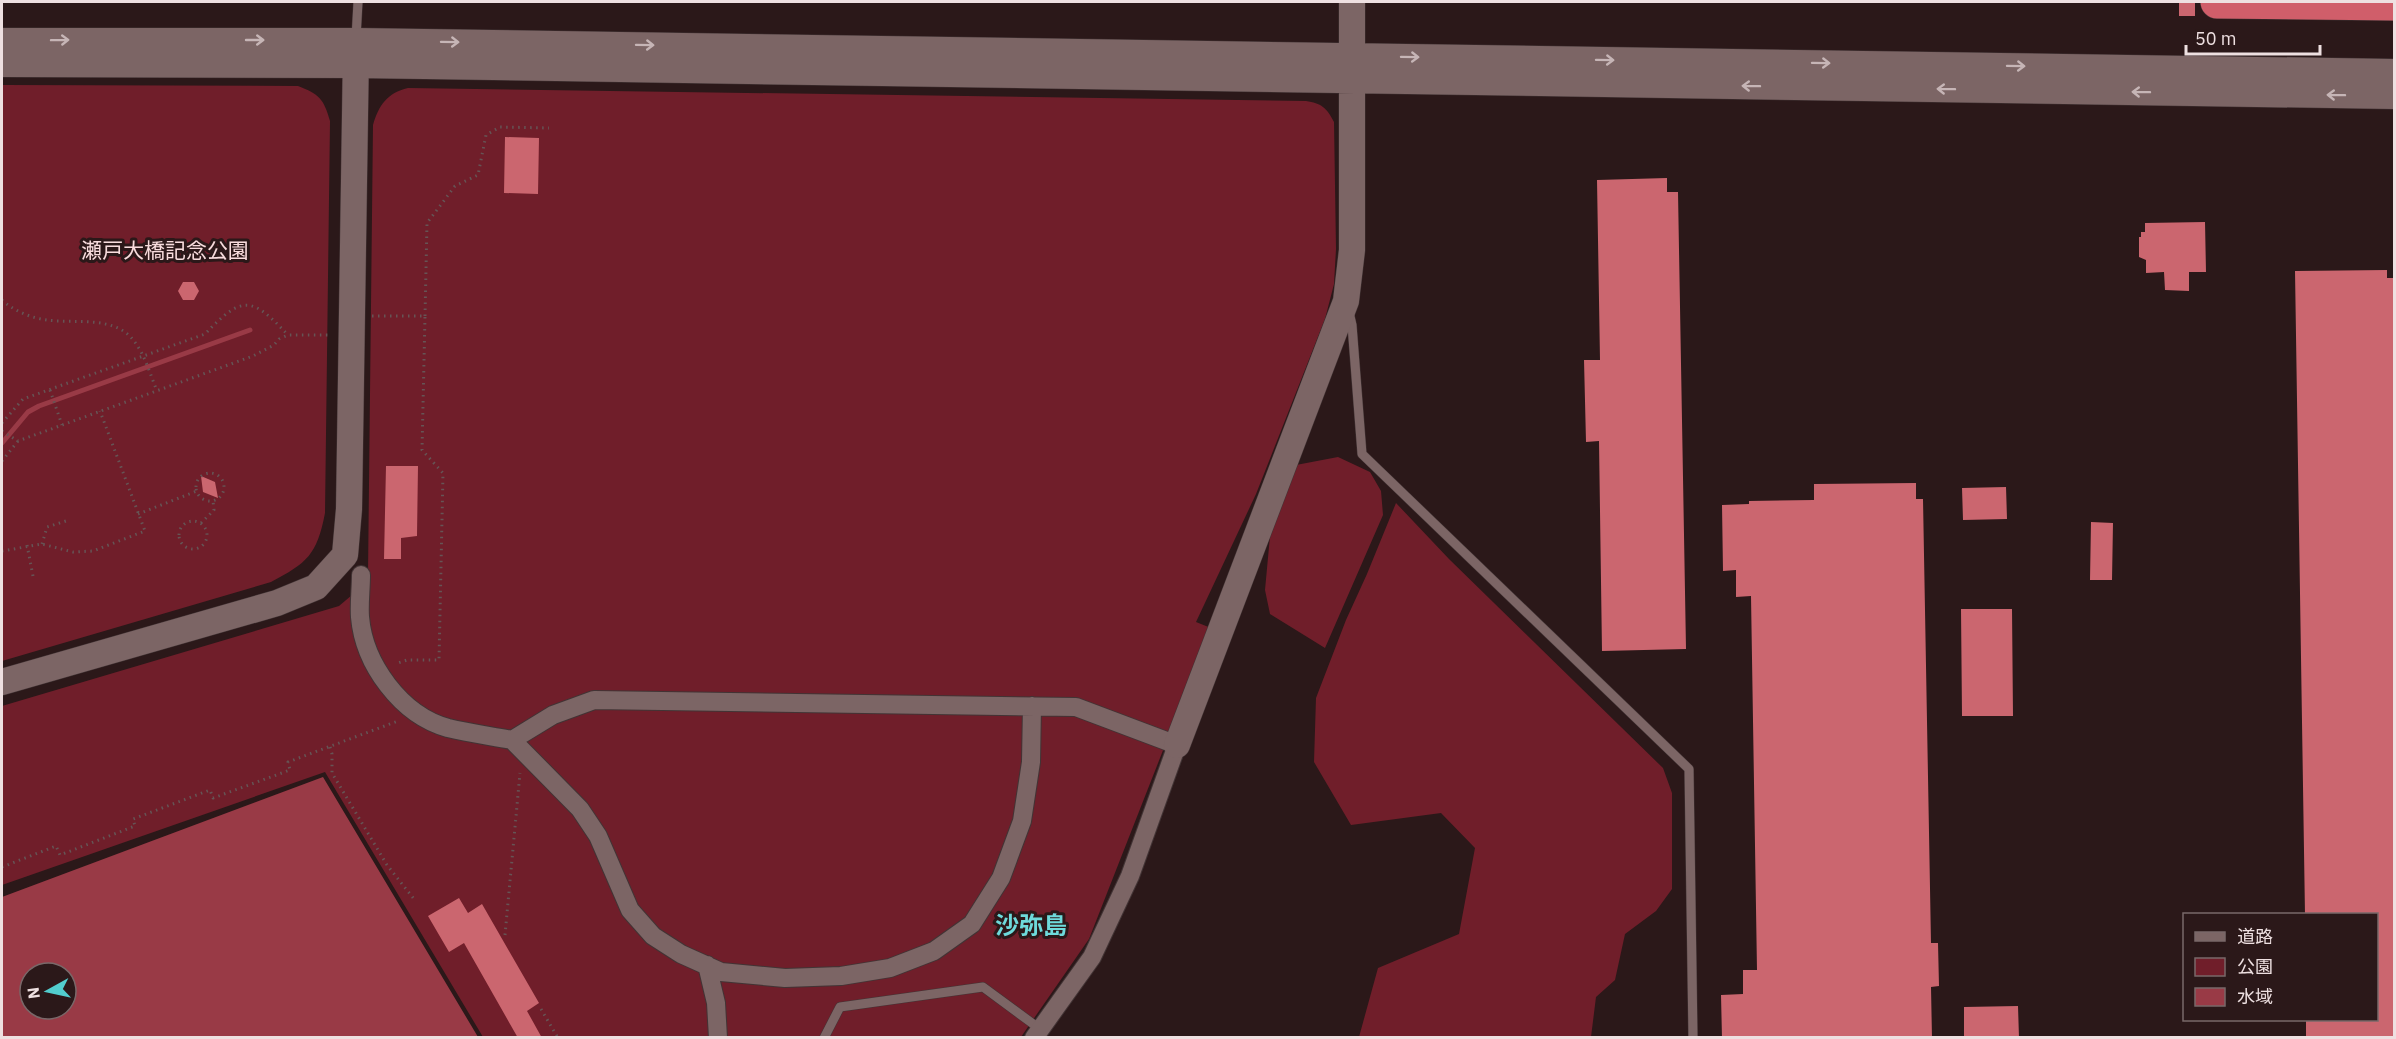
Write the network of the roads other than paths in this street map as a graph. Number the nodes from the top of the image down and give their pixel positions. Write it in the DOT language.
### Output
graph roads {
  1 [pos="358,2"];
  2 [pos="1352,2"];
  3 [pos="2217,2"];
  4 [pos="2394,4"];
  5 [pos="2,41"];
  6 [pos="356,53"];
  7 [pos="2,64"];
  8 [pos="1352,68"];
  9 [pos="2394,72"];
  10 [pos="2394,96"];
  11 [pos="1346,301"];
  12 [pos="361,575"];
  13 [pos="2,682"];
  14 [pos="1032,706"];
  15 [pos="512,740"];
  16 [pos="1177,745"];
  17 [pos="707,965"];
  18 [pos="1037,1034"];
  19 [pos="718,1038"];
  20 [pos="824,1038"];
  21 [pos="1693,1038"];
  1 -- 6 [label="lane"];
  2 -- 8 [label="street"];
  3 -- 4 [label="highway"];
  5 -- 6 [label="street, one-way"];
  6 -- 7 [label="street"];
  6 -- 8 [label="street"];
  6 -- 13 [label="street"];
  8 -- 9 [label="street, one-way"];
  10 -- 8 [label="street, one-way"];
  8 -- 11 [label="street"];
  11 -- 16 [label="street"];
  11 -- 21 [label="lane"];
  12 -- 15 [label="street"];
  14 -- 15 [label="street"];
  14 -- 16 [label="street"];
  14 -- 17 [label="street"];
  15 -- 17 [label="street"];
  16 -- 18 [label="street"];
  17 -- 19 [label="street"];
  18 -- 20 [label="lane"];
}
